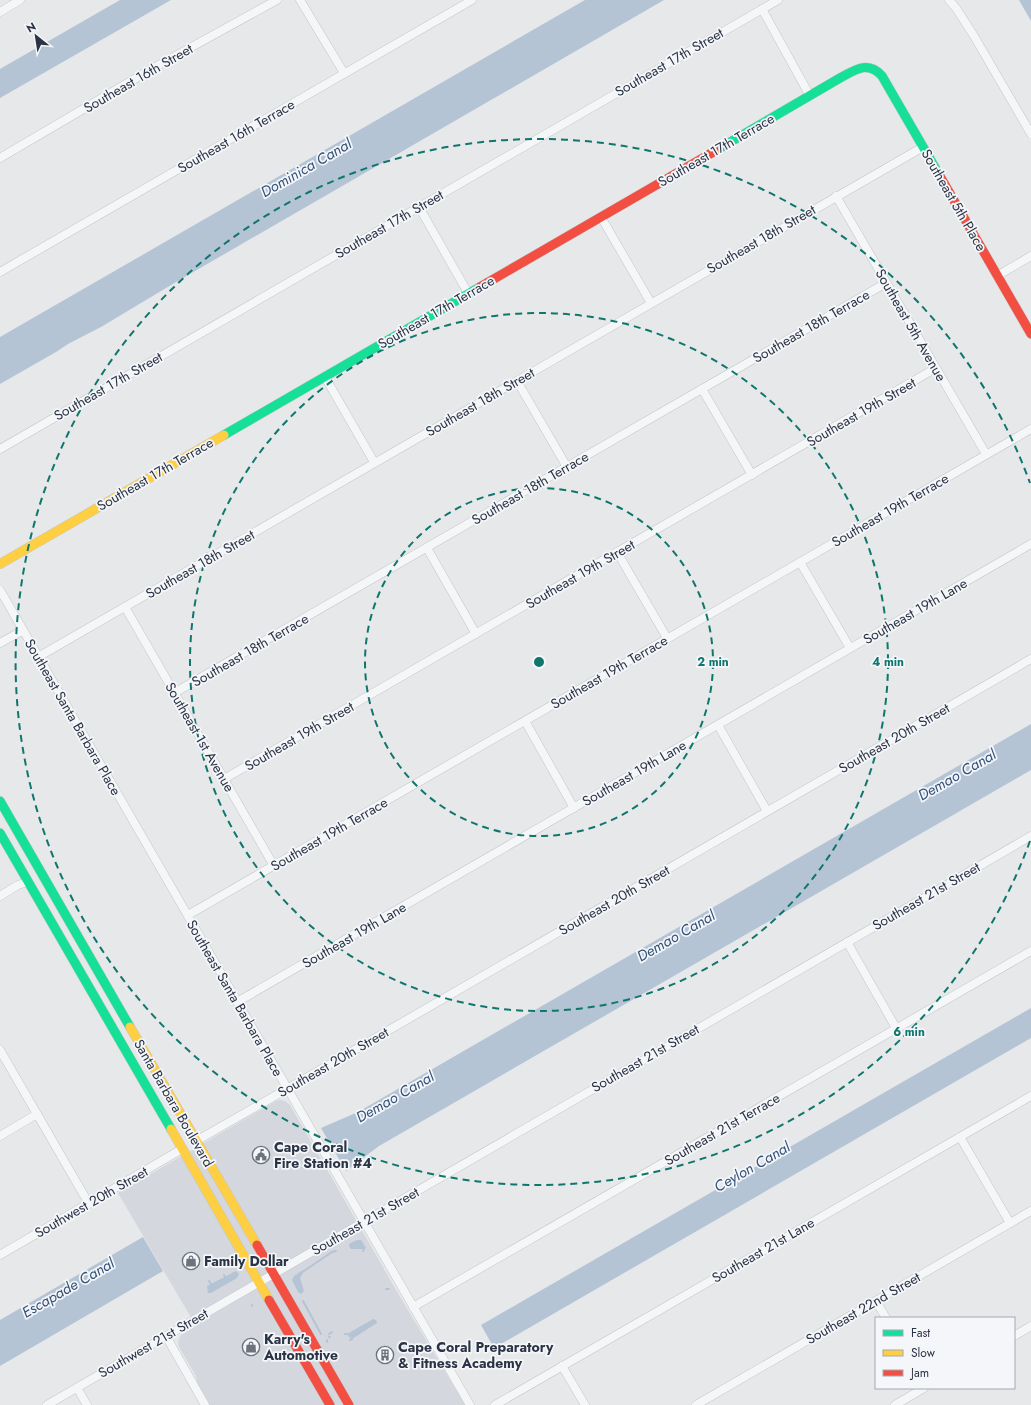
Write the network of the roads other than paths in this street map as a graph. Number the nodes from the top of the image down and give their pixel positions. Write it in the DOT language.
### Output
graph roads {
  1 [pos="20,0"];
  2 [pos="277,0"];
  3 [pos="300,0"];
  4 [pos="472,0"];
  5 [pos="778,0"];
  6 [pos="949,0"];
  7 [pos="762,9"];
  8 [pos="0,12"];
  9 [pos="874,68"];
  10 [pos="344,73"];
  11 [pos="810,96"];
  12 [pos="1031,134"];
  13 [pos="923,147"];
  14 [pos="0,158"];
  15 [pos="836,196"];
  16 [pos="419,207"];
  17 [pos="601,217"];
  18 [pos="1031,256"];
  19 [pos="0,272"];
  20 [pos="997,276"];
  21 [pos="886,283"];
  22 [pos="468,293"];
  23 [pos="651,303"];
  24 [pos="1031,334"];
  25 [pos="936,368"];
  26 [pos="325,377"];
  27 [pos="517,381"];
  28 [pos="702,389"];
  29 [pos="1031,429"];
  30 [pos="0,449"];
  31 [pos="986,454"];
  32 [pos="374,462"];
  33 [pos="567,467"];
  34 [pos="752,475"];
  35 [pos="1031,544"];
  36 [pos="427,548"];
  37 [pos="618,552"];
  38 [pos="800,562"];
  39 [pos="0,564"];
  40 [pos="0,590"];
  41 [pos="125,608"];
  42 [pos="22,630"];
  43 [pos="476,634"];
  44 [pos="667,638"];
  45 [pos="0,643"];
  46 [pos="850,648"];
  47 [pos="38,657"];
  48 [pos="1031,659"];
  49 [pos="174,693"];
  50 [pos="525,721"];
  51 [pos="718,725"];
  52 [pos="224,779"];
  53 [pos="0,801"];
  54 [pos="574,808"];
  55 [pos="768,811"];
  56 [pos="0,833"];
  57 [pos="1031,836"];
  58 [pos="274,866"];
  59 [pos="28,882"];
  60 [pos="0,896"];
  61 [pos="188,915"];
  62 [pos="847,942"];
  63 [pos="1031,950"];
  64 [pos="101,977"];
  65 [pos="238,1002"];
  66 [pos="896,1028"];
  67 [pos="0,1050"];
  68 [pos="288,1089"];
  69 [pos="1031,1096"];
  70 [pos="37,1114"];
  71 [pos="0,1136"];
  72 [pos="960,1137"];
  73 [pos="196,1141"];
  74 [pos="182,1149"];
  75 [pos="89,1204"];
  76 [pos="1031,1211"];
  77 [pos="364,1221"];
  78 [pos="1010,1224"];
  79 [pos="0,1255"];
  80 [pos="272,1274"];
  81 [pos="259,1281"];
  82 [pos="876,1301"];
  83 [pos="413,1307"];
  84 [pos="885,1317"];
  85 [pos="1031,1326"];
  86 [pos="1015,1335"];
  87 [pos="166,1336"];
  88 [pos="562,1366"];
  89 [pos="76,1388"];
  90 [pos="922,1389"];
  91 [pos="46,1405"];
  92 [pos="87,1405"];
  93 [pos="205,1405"];
  94 [pos="330,1405"];
  95 [pos="349,1405"];
  96 [pos="470,1405"];
  97 [pos="495,1405"];
  98 [pos="585,1405"];
  99 [pos="696,1405"];
  100 [pos="895,1405"];
  1 -- 8 [label="street"];
  2 -- 14 [label="street, Southeast 16th Street"];
  3 -- 10 [label="street"];
  4 -- 10 [label="street, Southeast 16th Terrace"];
  5 -- 7 [label="street, Southeast 17th Street"];
  6 -- 12 [label="street"];
  7 -- 11 [label="street"];
  7 -- 16 [label="street, Southeast 17th Street"];
  9 -- 11 [label="main road, Southeast 17th Terrace"];
  9 -- 13 [label="main road, Southeast 5th Place"];
  10 -- 19 [label="street, Southeast 16th Terrace"];
  11 -- 17 [label="main road, Southeast 17th Terrace"];
  13 -- 15 [label="street, Southeast 18th Street"];
  13 -- 20 [label="main road, Southeast 5th Place"];
  15 -- 21 [label="street, Southeast 5th Avenue"];
  15 -- 23 [label="street, Southeast 18th Street"];
  16 -- 22 [label="street"];
  16 -- 30 [label="street, Southeast 17th Street"];
  17 -- 22 [label="main road, Southeast 17th Terrace"];
  17 -- 23 [label="street"];
  18 -- 20 [label="street"];
  20 -- 24 [label="main road, Southeast 5th Place"];
  21 -- 25 [label="street, Southeast 5th Avenue"];
  21 -- 28 [label="street, Southeast 18th Terrace"];
  22 -- 26 [label="main road, Southeast 17th Terrace"];
  23 -- 27 [label="street, Southeast 18th Street"];
  25 -- 31 [label="street, Southeast 5th Avenue"];
  25 -- 34 [label="street, Southeast 19th Street"];
  26 -- 32 [label="street"];
  26 -- 39 [label="main road, Southeast 17th Terrace"];
  27 -- 32 [label="street, Southeast 18th Street"];
  27 -- 33 [label="street"];
  28 -- 33 [label="street, Southeast 18th Terrace"];
  28 -- 34 [label="street"];
  29 -- 31 [label="street, Southeast 19th Terrace"];
  31 -- 38 [label="street, Southeast 19th Terrace"];
  32 -- 41 [label="street, Southeast 18th Street"];
  33 -- 36 [label="street, Southeast 18th Terrace"];
  34 -- 37 [label="street, Southeast 19th Street"];
  35 -- 46 [label="street, Southeast 19th Lane"];
  36 -- 43 [label="street"];
  36 -- 49 [label="street, Southeast 18th Terrace"];
  37 -- 43 [label="street, Southeast 19th Street"];
  37 -- 44 [label="street"];
  38 -- 44 [label="street, Southeast 19th Terrace"];
  38 -- 46 [label="street"];
  40 -- 42 [label="street, Southeast Santa Barbara Place"];
  41 -- 47 [label="street, Southeast 18th Street"];
  41 -- 49 [label="street, Southeast 1st Avenue"];
  42 -- 45 [label="street"];
  42 -- 47 [label="street, Southeast Santa Barbara Place"];
  43 -- 52 [label="street, Southeast 19th Street"];
  44 -- 50 [label="street, Southeast 19th Terrace"];
  46 -- 51 [label="street, Southeast 19th Lane"];
  47 -- 61 [label="street, Southeast Santa Barbara Place"];
  48 -- 55 [label="street, Southeast 20th Street"];
  49 -- 52 [label="street, Southeast 1st Avenue"];
  50 -- 54 [label="street"];
  50 -- 58 [label="street, Southeast 19th Terrace"];
  51 -- 54 [label="street, Southeast 19th Lane"];
  51 -- 55 [label="street"];
  52 -- 58 [label="street, Southeast 1st Avenue"];
  53 -- 64 [label="main road, Santa Barbara Boulevard"];
  54 -- 65 [label="street, Southeast 19th Lane"];
  55 -- 68 [label="street, Southeast 20th Street"];
  56 -- 59 [label="main road, Santa Barbara Boulevard"];
  57 -- 62 [label="street, Southeast 21st Street"];
  58 -- 61 [label="street, Southeast 19th Terrace"];
  59 -- 60 [label="street"];
  59 -- 64 [label="main road"];
  59 -- 74 [label="main road, Santa Barbara Boulevard"];
  61 -- 65 [label="street, Southeast Santa Barbara Place"];
  62 -- 66 [label="street"];
  62 -- 77 [label="street, Southeast 21st Street"];
  63 -- 66 [label="street, Southeast 21st Terrace"];
  64 -- 73 [label="main road, Santa Barbara Boulevard"];
  65 -- 68 [label="street, Southeast Santa Barbara Place"];
  66 -- 83 [label="street, Southeast 21st Terrace"];
  67 -- 70 [label="street"];
  68 -- 73 [label="street, Southeast 20th Street"];
  68 -- 77 [label="street, Southeast Santa Barbara Place"];
  69 -- 72 [label="street, Southeast 21st Lane"];
  70 -- 71 [label="street"];
  70 -- 75 [label="street"];
  72 -- 78 [label="street"];
  72 -- 88 [label="street, Southeast 21st Lane"];
  73 -- 80 [label="main road, Santa Barbara Boulevard"];
  74 -- 75 [label="street, Southwest 20th Street"];
  74 -- 81 [label="main road, Santa Barbara Boulevard"];
  75 -- 79 [label="street, Southwest 20th Street"];
  76 -- 78 [label="street, Southeast 22nd Street"];
  77 -- 80 [label="street, Southeast 21st Street"];
  77 -- 83 [label="street, Southeast Santa Barbara Place"];
  78 -- 82 [label="street, Southeast 22nd Street"];
  80 -- 81 [label="street, Southeast 21st Street"];
  80 -- 95 [label="main road, Santa Barbara Boulevard"];
  81 -- 87 [label="street, Southwest 21st Street"];
  81 -- 94 [label="main road, Santa Barbara Boulevard"];
  82 -- 84 [label="street"];
  82 -- 99 [label="street, Southeast 22nd Street"];
  83 -- 96 [label="street, Southeast Santa Barbara Place"];
  85 -- 86 [label="street"];
  87 -- 89 [label="street, Southwest 21st Street"];
  87 -- 93 [label="street"];
  88 -- 97 [label="street, Southeast 21st Lane"];
  88 -- 98 [label="street"];
  89 -- 91 [label="street, Southwest 21st Street"];
  89 -- 92 [label="street"];
  90 -- 100 [label="street"];
}
